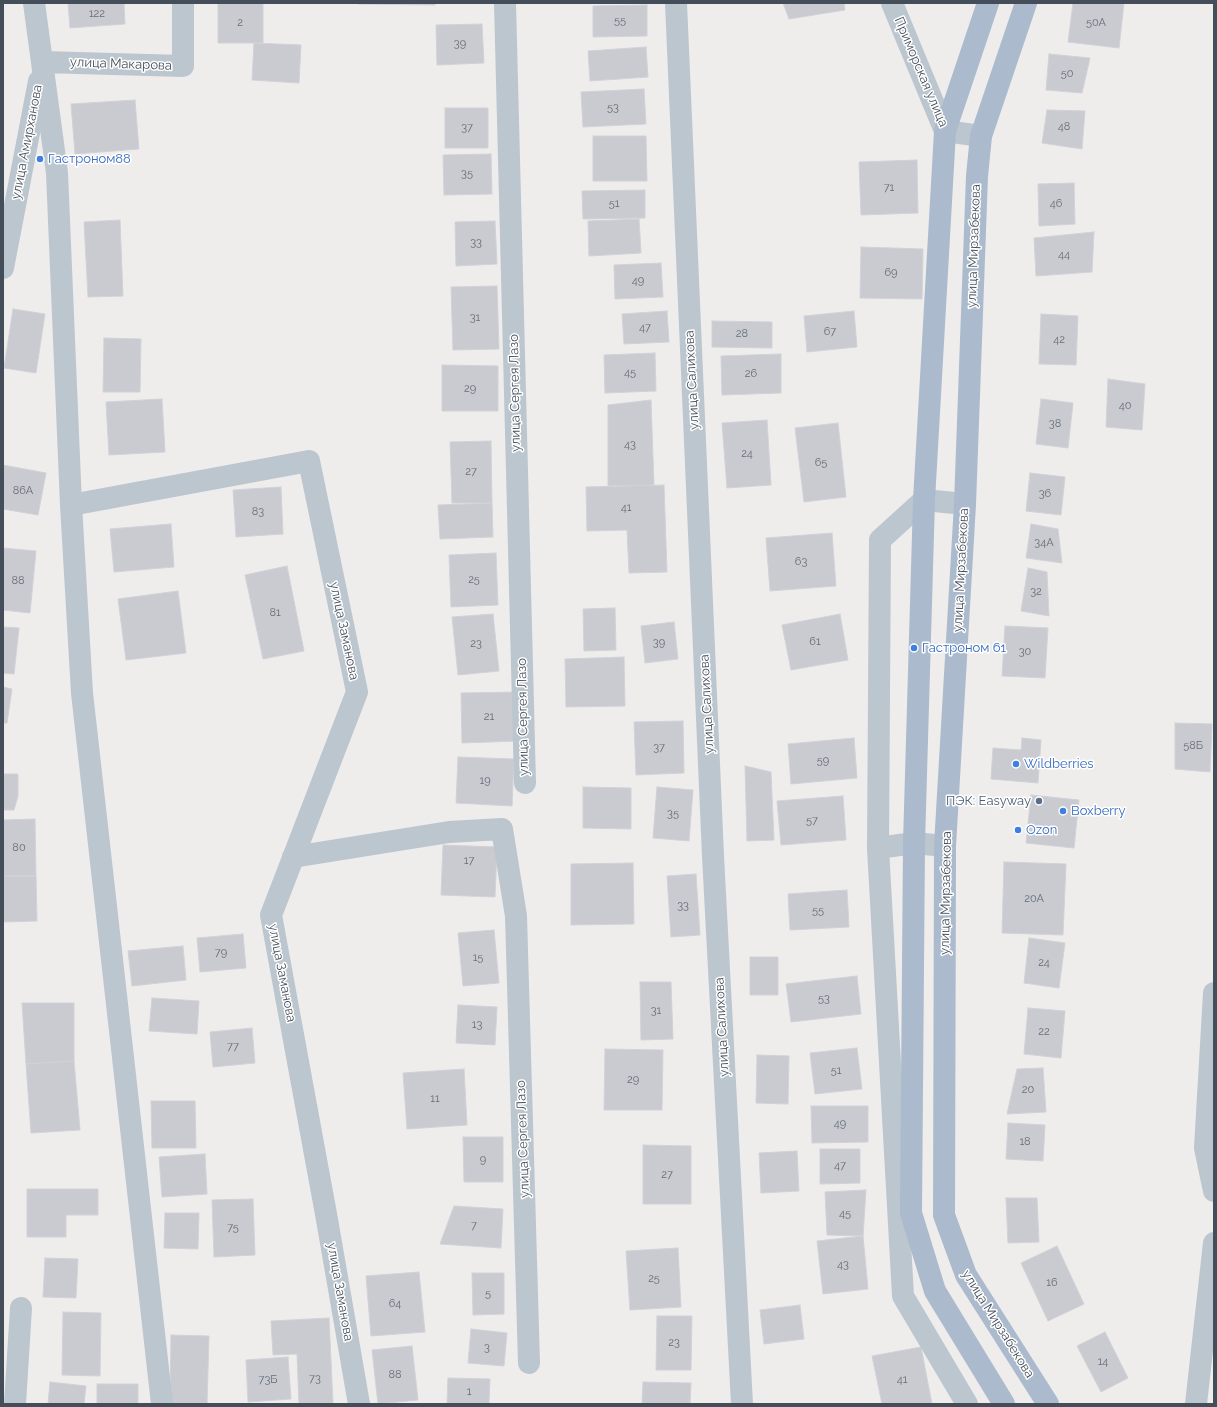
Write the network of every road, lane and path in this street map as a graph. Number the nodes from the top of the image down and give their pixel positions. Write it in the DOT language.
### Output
graph roads {
  1 [pos="34,3"];
  2 [pos="184,3"];
  3 [pos="505,3"];
  4 [pos="676,3"];
  5 [pos="892,3"];
  6 [pos="988,3"];
  7 [pos="1026,3"];
  8 [pos="43,62"];
  9 [pos="945,131"];
  10 [pos="981,136"];
  11 [pos="3,268"];
  12 [pos="924,500"];
  13 [pos="965,504"];
  14 [pos="71,506"];
  15 [pos="525,783"];
  16 [pos="914,843"];
  17 [pos="945,846"];
  18 [pos="878,848"];
  19 [pos="293,857"];
  20 [pos="1214,993"];
  21 [pos="1214,1191"];
  22 [pos="1214,1243"];
  23 [pos="21,1308"];
  24 [pos="529,1363"];
  25 [pos="15,1404"];
  26 [pos="162,1404"];
  27 [pos="359,1404"];
  28 [pos="742,1404"];
  29 [pos="967,1404"];
  30 [pos="1004,1404"];
  31 [pos="1048,1404"];
  32 [pos="1196,1404"];
  1 -- 8 [label="street"];
  2 -- 8 [label="street, улица Макарова"];
  3 -- 15 [label="street, улица Сергея Лазо"];
  4 -- 28 [label="street, улица Салихова"];
  5 -- 9 [label="street, Приморская улица"];
  6 -- 9 [label="main road"];
  7 -- 10 [label="main road, улица Мирзабекова"];
  8 -- 11 [label="street, улица Амирханова"];
  8 -- 14 [label="street"];
  9 -- 10 [label="street, Приморская улица"];
  9 -- 12 [label="main road"];
  10 -- 13 [label="main road, улица Мирзабекова"];
  12 -- 13 [label="street"];
  12 -- 16 [label="main road"];
  12 -- 18 [label="street"];
  13 -- 17 [label="main road, улица Мирзабекова"];
  14 -- 19 [label="street, улица Заманова"];
  14 -- 26 [label="street"];
  16 -- 17 [label="street"];
  16 -- 18 [label="street"];
  16 -- 30 [label="main road"];
  17 -- 31 [label="main road, улица Мирзабекова"];
  18 -- 29 [label="street"];
  19 -- 24 [label="street, улица Сергея Лазо"];
  19 -- 27 [label="street, улица Заманова"];
  20 -- 21 [label="street"];
  22 -- 32 [label="street"];
  23 -- 25 [label="street"];
}
